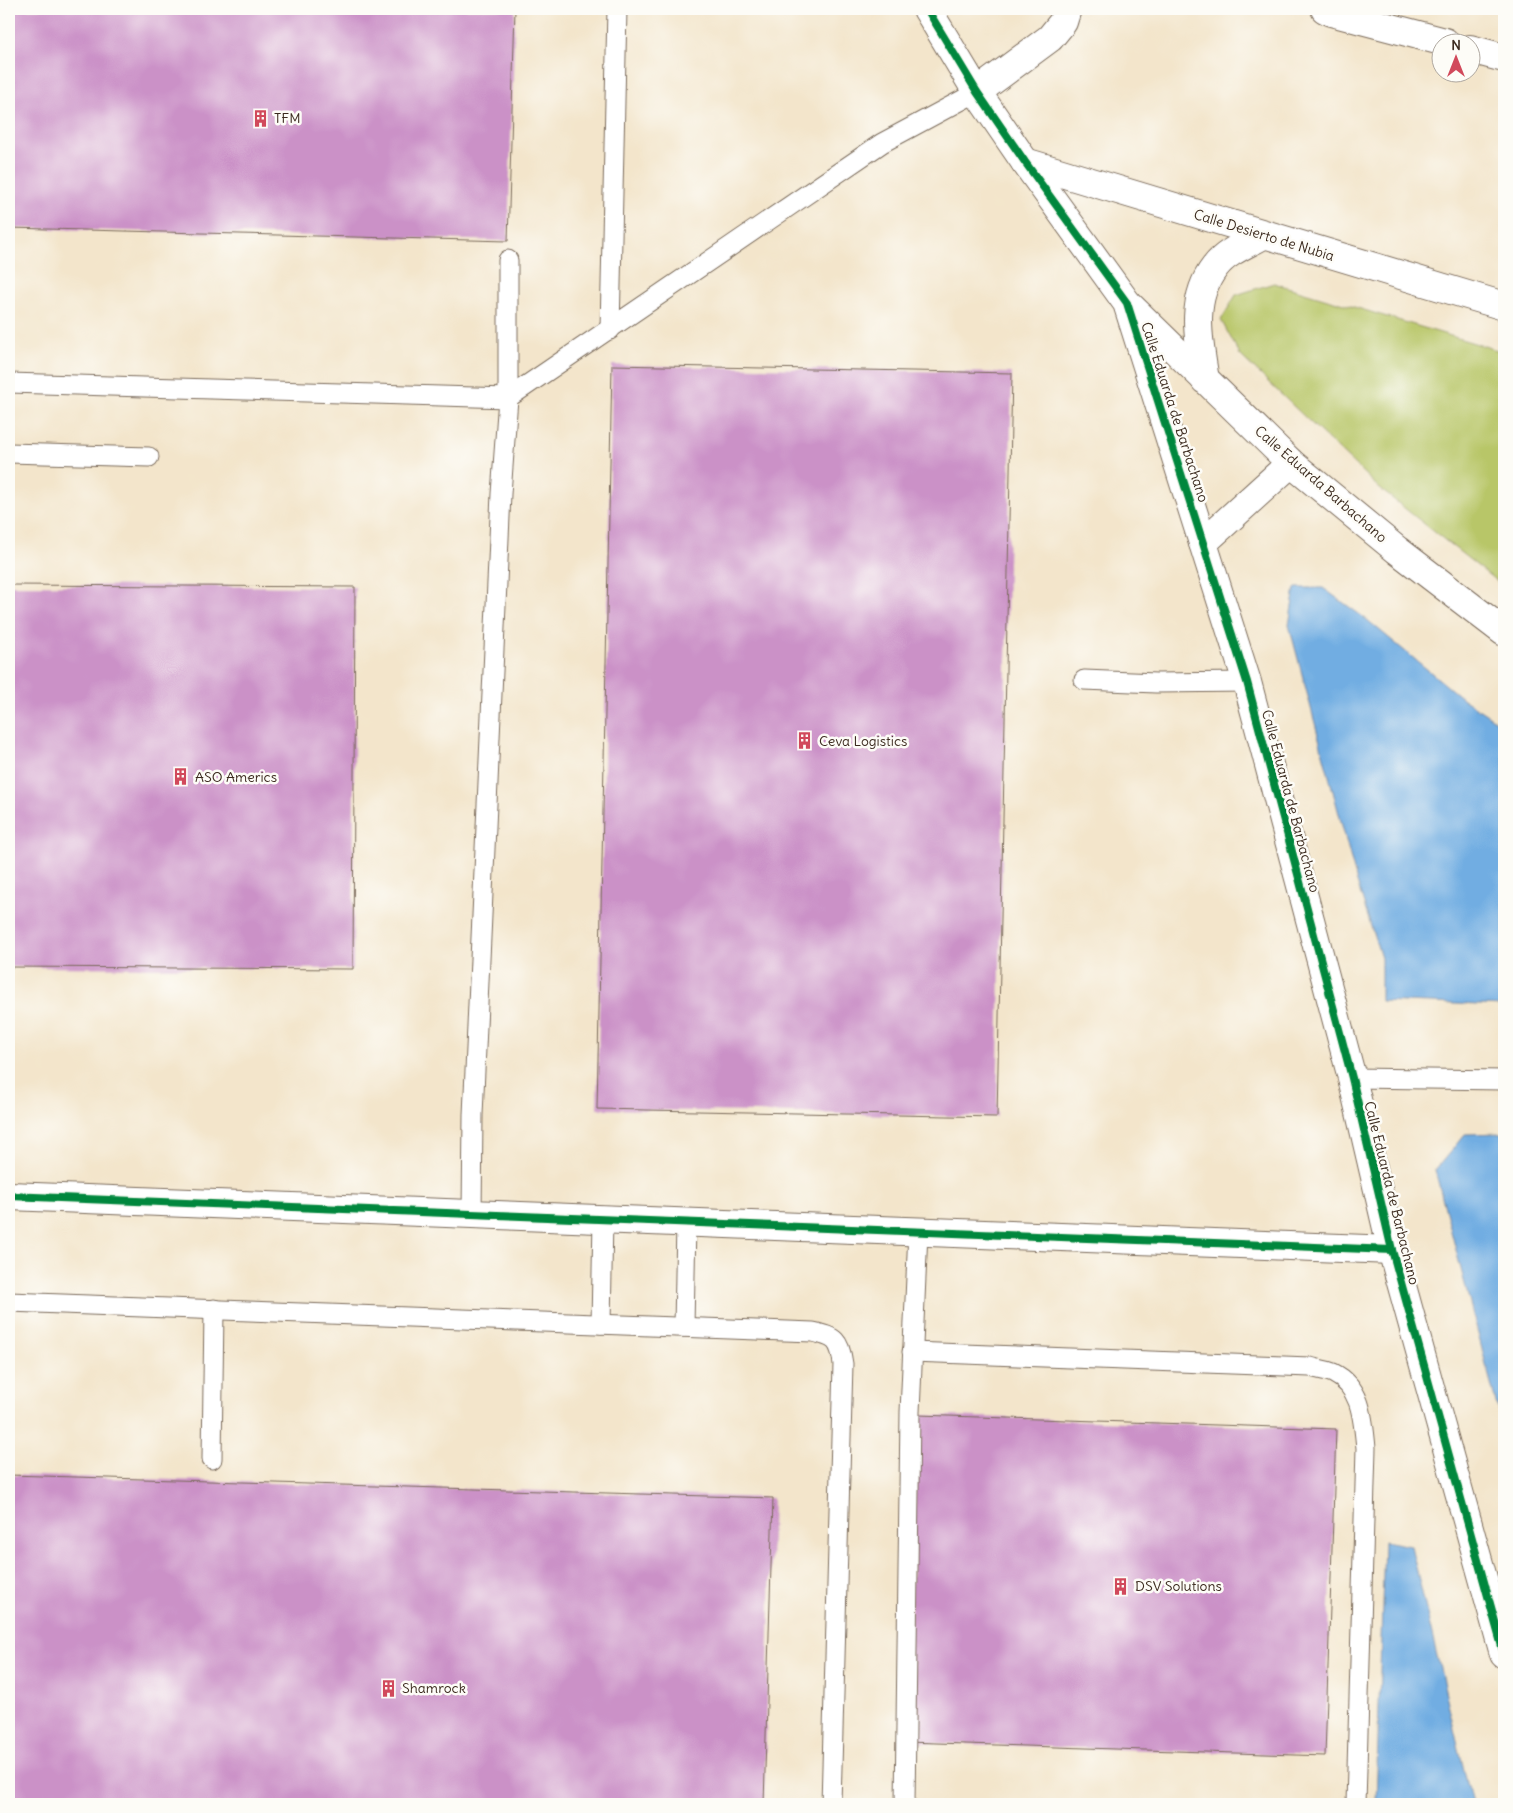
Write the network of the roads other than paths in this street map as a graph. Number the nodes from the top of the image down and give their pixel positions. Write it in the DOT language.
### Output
graph roads {
  1 [pos="616,9"];
  2 [pos="928,9"];
  3 [pos="1067,9"];
  4 [pos="1325,9"];
  5 [pos="1430,38"];
  6 [pos="1480,52"];
  7 [pos="1504,58"];
  8 [pos="977,92"];
  9 [pos="1025,162"];
  10 [pos="1263,234"];
  11 [pos="508,260"];
  12 [pos="1127,303"];
  13 [pos="1504,306"];
  14 [pos="610,330"];
  15 [pos="1205,380"];
  16 [pos="9,383"];
  17 [pos="508,398"];
  18 [pos="9,453"];
  19 [pos="149,457"];
  20 [pos="1291,463"];
  21 [pos="1203,543"];
  22 [pos="1504,632"];
  23 [pos="1084,680"];
  24 [pos="1246,682"];
  25 [pos="1352,1078"];
  26 [pos="1504,1080"];
  27 [pos="9,1196"];
  28 [pos="472,1214"];
  29 [pos="603,1219"];
  30 [pos="686,1222"];
  31 [pos="918,1232"];
  32 [pos="1392,1250"];
  33 [pos="9,1302"];
  34 [pos="214,1309"];
  35 [pos="601,1324"];
  36 [pos="684,1327"];
  37 [pos="912,1352"];
  38 [pos="212,1459"];
  39 [pos="1504,1654"];
  40 [pos="831,1804"];
  41 [pos="905,1804"];
  42 [pos="1356,1804"];
  1 -- 14 [label="lane"];
  2 -- 8 [label="street, Calle Eduarda de Barbachano"];
  3 -- 8 [label="street"];
  4 -- 5 [label="street"];
  6 -- 7 [label="street"];
  8 -- 9 [label="street, Calle Eduarda de Barbachano"];
  8 -- 14 [label="lane"];
  9 -- 10 [label="street, Calle Desierto de Nubia"];
  9 -- 12 [label="street, Calle Eduarda de Barbachano"];
  10 -- 13 [label="street, Calle Desierto de Nubia"];
  10 -- 15 [label="street"];
  11 -- 17 [label="lane"];
  12 -- 15 [label="street, Calle Eduarda Barbachano"];
  12 -- 21 [label="street, Calle Eduarda de Barbachano"];
  14 -- 17 [label="lane"];
  15 -- 20 [label="street, Calle Eduarda Barbachano"];
  16 -- 17 [label="lane"];
  17 -- 28 [label="lane"];
  18 -- 19 [label="lane"];
  20 -- 21 [label="street"];
  20 -- 22 [label="street, Calle Eduarda Barbachano"];
  21 -- 24 [label="street, Calle Eduarda de Barbachano"];
  23 -- 24 [label="lane"];
  24 -- 25 [label="street, Calle Eduarda de Barbachano"];
  25 -- 26 [label="lane"];
  25 -- 32 [label="street, Calle Eduarda de Barbachano"];
  27 -- 28 [label="street"];
  28 -- 29 [label="street"];
  29 -- 30 [label="street"];
  29 -- 35 [label="lane"];
  30 -- 31 [label="street"];
  30 -- 36 [label="lane"];
  31 -- 32 [label="street"];
  31 -- 37 [label="lane"];
  32 -- 39 [label="street, Calle Eduarda de Barbachano"];
  33 -- 34 [label="lane"];
  34 -- 35 [label="lane"];
  34 -- 38 [label="lane"];
  35 -- 36 [label="lane"];
  36 -- 40 [label="lane"];
  37 -- 41 [label="lane"];
  37 -- 42 [label="lane"];
}
